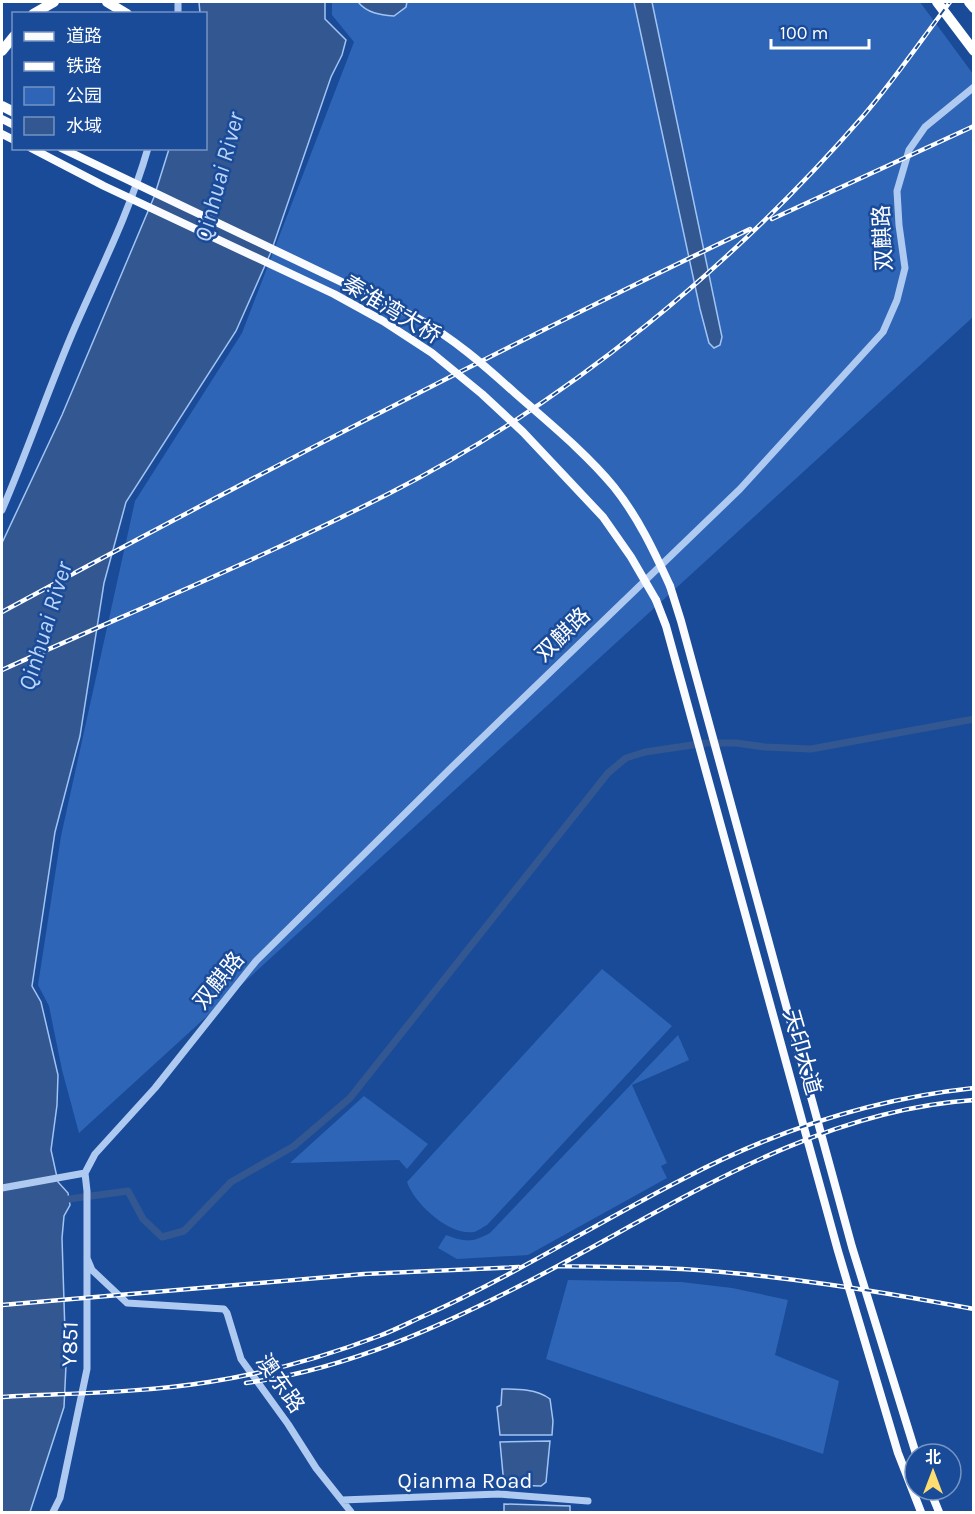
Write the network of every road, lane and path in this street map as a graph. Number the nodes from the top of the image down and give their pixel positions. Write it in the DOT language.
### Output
graph roads {
  1 [pos="54,2"];
  2 [pos="107,2"];
  3 [pos="937,2"];
  4 [pos="969,2"];
  5 [pos="974,8"];
  6 [pos="36,12"];
  7 [pos="124,12"];
  8 [pos="12,38"];
  9 [pos="2,51"];
  10 [pos="974,51"];
  11 [pos="974,87"];
  12 [pos="35,150"];
  13 [pos="65,150"];
  14 [pos="147,150"];
  15 [pos="2,510"];
  16 [pos="670,586"];
  17 [pos="656,600"];
  18 [pos="85,1173"];
  19 [pos="2,1188"];
  20 [pos="87,1258"];
  21 [pos="912,1442"];
  22 [pos="342,1500"];
  23 [pos="588,1501"];
  24 [pos="53,1512"];
  25 [pos="351,1512"];
  26 [pos="921,1512"];
  1 -- 6 [label="highway"];
  2 -- 7 [label="highway"];
  3 -- 10 [label="highway"];
  4 -- 5 [label="highway"];
  8 -- 9 [label="highway"];
  11 -- 18 [label="street, 双麒路"];
  12 -- 17 [label="main road, 秦淮湾大桥, bridge"];
  13 -- 16 [label="main road, 秦淮湾大桥, bridge"];
  14 -- 15 [label="street"];
  16 -- 21 [label="main road, 天印大道"];
  17 -- 26 [label="main road, 天印大道"];
  18 -- 19 [label="street"];
  18 -- 20 [label="street, Y851"];
  20 -- 22 [label="street, 澳东路"];
  20 -- 24 [label="street, Y851"];
  22 -- 23 [label="street, Qianma Road"];
  22 -- 25 [label="street, 澳东路"];
}
